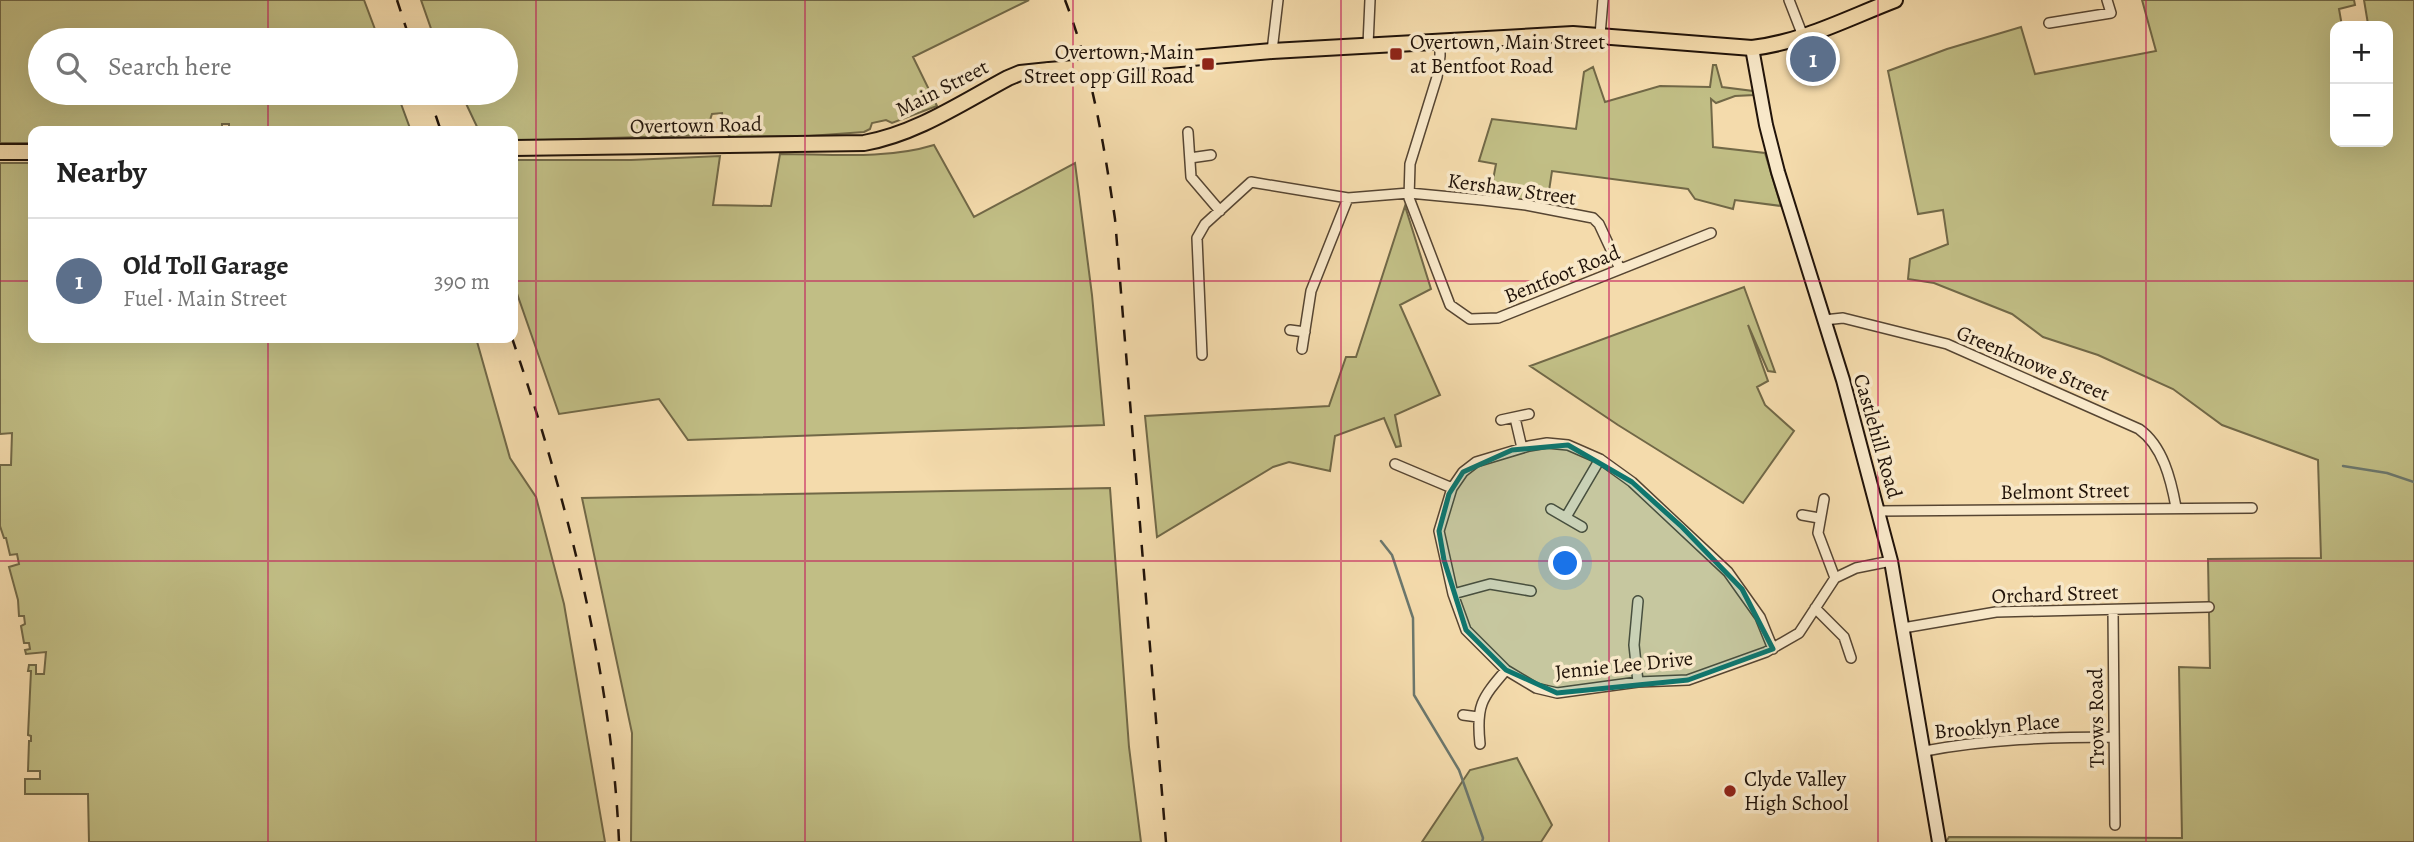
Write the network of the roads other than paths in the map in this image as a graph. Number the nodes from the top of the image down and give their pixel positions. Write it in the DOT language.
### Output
graph roads {
  1 [pos="1278,0"];
  2 [pos="1370,0"];
  3 [pos="1603,0"];
  4 [pos="1790,0"];
  5 [pos="1895,0"];
  6 [pos="2107,0"];
  7 [pos="2049,23"];
  8 [pos="1600,35"];
  9 [pos="1804,36"];
  10 [pos="1440,40"];
  11 [pos="1368,45"];
  12 [pos="1752,48"];
  13 [pos="1272,51"];
  14 [pos="1188,132"];
  15 [pos="880,140"];
  16 [pos="518,148"];
  17 [pos="0,152"];
  18 [pos="28,152"];
  19 [pos="1211,155"];
  20 [pos="1190,158"];
  21 [pos="1409,193"];
  22 [pos="1348,198"];
  23 [pos="1220,211"];
  24 [pos="1711,233"];
  25 [pos="1620,270"];
  26 [pos="1824,320"];
  27 [pos="1290,330"];
  28 [pos="1305,332"];
  29 [pos="1302,349"];
  30 [pos="1202,355"];
  31 [pos="1529,414"];
  32 [pos="1515,418"];
  33 [pos="1501,419"];
  34 [pos="1522,448"];
  35 [pos="1600,459"];
  36 [pos="1395,464"];
  37 [pos="1452,488"];
  38 [pos="1825,499"];
  39 [pos="2176,507"];
  40 [pos="2252,508"];
  41 [pos="1550,509"];
  42 [pos="1879,511"];
  43 [pos="1802,514"];
  44 [pos="1566,517"];
  45 [pos="1819,518"];
  46 [pos="1583,527"];
  47 [pos="1891,561"];
  48 [pos="1835,578"];
  49 [pos="1531,591"];
  50 [pos="1453,594"];
  51 [pos="1638,601"];
  52 [pos="2209,607"];
  53 [pos="1815,608"];
  54 [pos="2113,610"];
  55 [pos="1903,628"];
  56 [pos="1773,649"];
  57 [pos="1851,658"];
  58 [pos="1506,670"];
  59 [pos="1638,682"];
  60 [pos="1463,715"];
  61 [pos="1478,717"];
  62 [pos="2114,737"];
  63 [pos="1480,744"];
  64 [pos="1924,751"];
  65 [pos="2115,825"];
  66 [pos="1939,842"];
  1 -- 13 [label="street"];
  2 -- 11 [label="street"];
  3 -- 8 [label="street"];
  4 -- 9 [label="street"];
  5 -- 9 [label="main road, Main Street"];
  6 -- 7 [label="street"];
  8 -- 10 [label="main road, Main Street"];
  8 -- 12 [label="main road, Main Street"];
  9 -- 12 [label="main road, Main Street"];
  10 -- 11 [label="main road, Main Street"];
  10 -- 21 [label="street, Bentfoot Road"];
  11 -- 13 [label="main road, Main Street"];
  12 -- 26 [label="main road, Castlehill Road"];
  13 -- 15 [label="main road, Main Street, bridge"];
  14 -- 20 [label="street"];
  15 -- 16 [label="main road, Overtown Road"];
  17 -- 18 [label="main road"];
  19 -- 20 [label="street"];
  20 -- 23 [label="street"];
  21 -- 22 [label="street"];
  21 -- 25 [label="street, Kershaw Street"];
  21 -- 25 [label="street, Bentfoot Road"];
  22 -- 23 [label="street"];
  22 -- 28 [label="street"];
  23 -- 30 [label="street"];
  24 -- 25 [label="street, Bentfoot Road"];
  26 -- 39 [label="street, Greenknowe Street"];
  26 -- 42 [label="main road, Castlehill Road"];
  27 -- 28 [label="street"];
  28 -- 29 [label="street"];
  31 -- 32 [label="street"];
  32 -- 33 [label="street"];
  32 -- 34 [label="street"];
  34 -- 35 [label="street, Jennie Lee Drive"];
  34 -- 37 [label="street, Jennie Lee Drive"];
  35 -- 44 [label="street"];
  35 -- 56 [label="street, Jennie Lee Drive"];
  36 -- 37 [label="street"];
  37 -- 50 [label="street, Jennie Lee Drive"];
  38 -- 45 [label="street"];
  39 -- 40 [label="street, Belmont Street"];
  39 -- 42 [label="street, Belmont Street"];
  41 -- 44 [label="street"];
  42 -- 47 [label="main road, Castlehill Road"];
  43 -- 45 [label="street"];
  44 -- 46 [label="street"];
  45 -- 48 [label="street"];
  47 -- 48 [label="street"];
  47 -- 55 [label="main road, Castlehill Road"];
  48 -- 53 [label="street, Jennie Lee Drive"];
  49 -- 50 [label="street"];
  50 -- 58 [label="street, Jennie Lee Drive"];
  51 -- 59 [label="street"];
  52 -- 54 [label="street, Orchard Street"];
  53 -- 56 [label="street, Jennie Lee Drive"];
  53 -- 57 [label="street"];
  54 -- 55 [label="street, Orchard Street"];
  54 -- 62 [label="street, Trows Road"];
  55 -- 64 [label="main road, Castlehill Road"];
  56 -- 59 [label="street, Jennie Lee Drive"];
  58 -- 59 [label="street, Jennie Lee Drive"];
  58 -- 61 [label="street"];
  60 -- 61 [label="street"];
  61 -- 63 [label="street"];
  62 -- 64 [label="street, Brooklyn Place"];
  62 -- 65 [label="street, Trows Road"];
  64 -- 66 [label="main road, Castlehill Road"];
}
